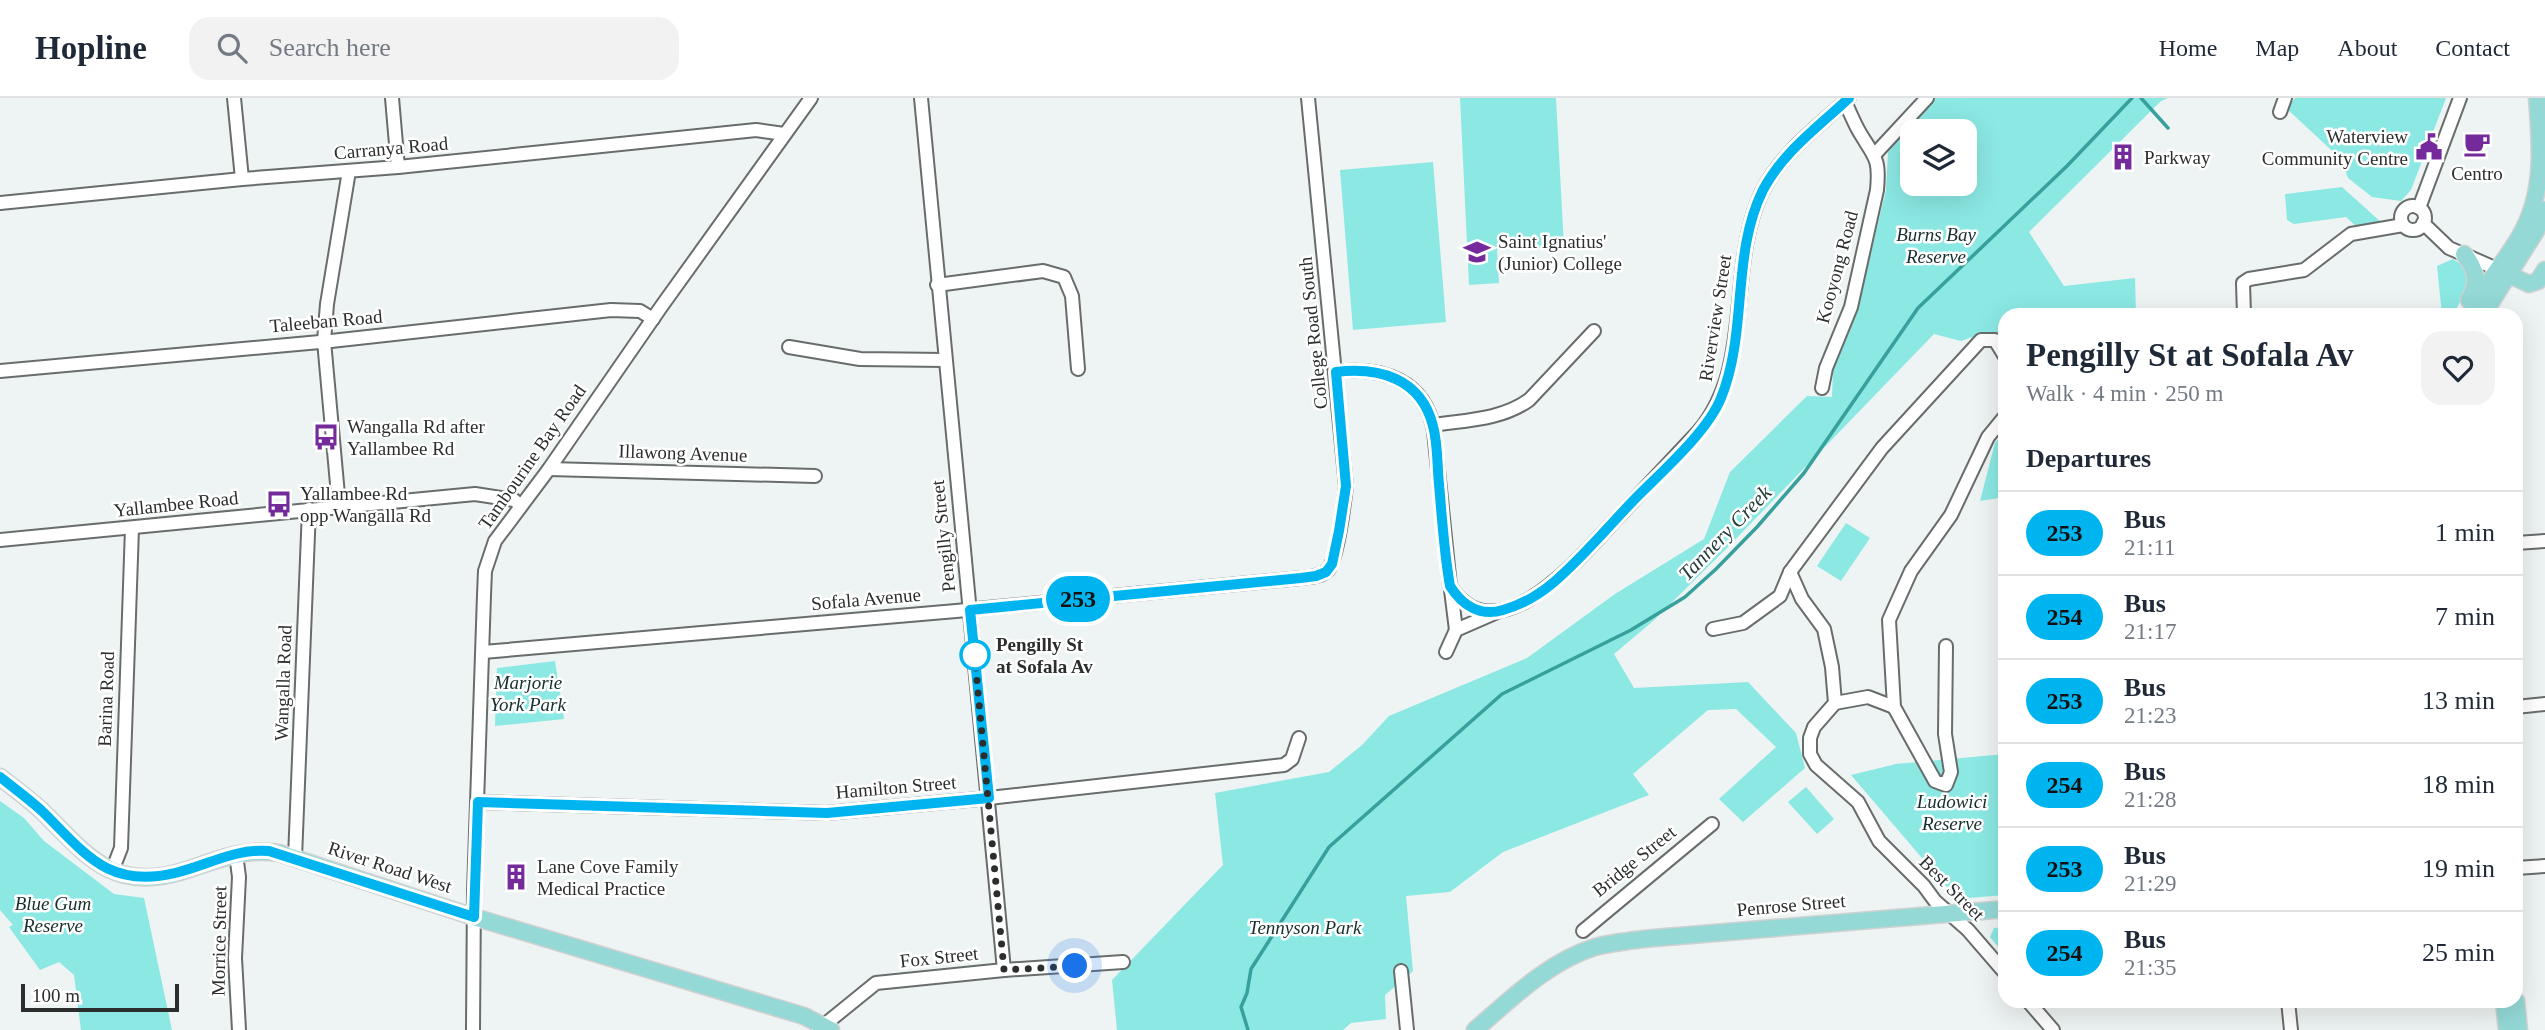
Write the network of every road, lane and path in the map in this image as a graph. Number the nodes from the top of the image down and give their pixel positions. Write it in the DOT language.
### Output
graph roads {
  1 [pos="234,98"];
  2 [pos="392,98"];
  3 [pos="811,98"];
  4 [pos="921,98"];
  5 [pos="1308,98"];
  6 [pos="1927,98"];
  7 [pos="2284,98"];
  8 [pos="2460,98"];
  9 [pos="2537,98"];
  10 [pos="1847,100"];
  11 [pos="2280,112"];
  12 [pos="784,134"];
  13 [pos="1875,154"];
  14 [pos="398,167"];
  15 [pos="349,171"];
  16 [pos="242,179"];
  17 [pos="0,203"];
  18 [pos="2419,208"];
  19 [pos="2545,210"];
  20 [pos="2423,223"];
  21 [pos="2403,225"];
  22 [pos="2464,254"];
  23 [pos="2545,270"];
  24 [pos="2502,272"];
  25 [pos="937,285"];
  26 [pos="2244,308"];
  27 [pos="2466,308"];
  28 [pos="2475,308"];
  29 [pos="2486,308"];
  30 [pos="653,319"];
  31 [pos="1594,331"];
  32 [pos="324,341"];
  33 [pos="1998,345"];
  34 [pos="789,347"];
  35 [pos="945,360"];
  36 [pos="1078,369"];
  37 [pos="0,371"];
  38 [pos="1336,372"];
  39 [pos="1822,388"];
  40 [pos="1433,425"];
  41 [pos="1998,425"];
  42 [pos="549,469"];
  43 [pos="815,476"];
  44 [pos="520,505"];
  45 [pos="339,506"];
  46 [pos="309,509"];
  47 [pos="132,528"];
  48 [pos="0,540"];
  49 [pos="2545,541"];
  50 [pos="2523,542"];
  51 [pos="1332,564"];
  52 [pos="1790,572"];
  53 [pos="1450,586"];
  54 [pos="970,610"];
  55 [pos="1502,611"];
  56 [pos="1713,629"];
  57 [pos="1455,630"];
  58 [pos="1946,646"];
  59 [pos="483,652"];
  60 [pos="1446,652"];
  61 [pos="1835,703"];
  62 [pos="2545,704"];
  63 [pos="2523,706"];
  64 [pos="1894,707"];
  65 [pos="1299,738"];
  66 [pos="0,777"];
  67 [pos="989,798"];
  68 [pos="478,802"];
  69 [pos="1712,824"];
  70 [pos="236,854"];
  71 [pos="295,858"];
  72 [pos="2545,866"];
  73 [pos="2523,868"];
  74 [pos="112,871"];
  75 [pos="1998,910"];
  76 [pos="1950,913"];
  77 [pos="474,917"];
  78 [pos="1583,931"];
  79 [pos="1123,962"];
  80 [pos="1998,965"];
  81 [pos="1004,970"];
  82 [pos="1401,971"];
  83 [pos="2034,1008"];
  84 [pos="2289,1008"];
  85 [pos="2505,1008"];
  86 [pos="2517,1008"];
  87 [pos="824,1028"];
  88 [pos="239,1030"];
  89 [pos="473,1030"];
  90 [pos="1407,1030"];
  91 [pos="1475,1030"];
  92 [pos="2053,1030"];
  93 [pos="2291,1030"];
  94 [pos="2507,1030"];
  95 [pos="2519,1030"];
  1 -- 16 [label="street"];
  2 -- 14 [label="street"];
  3 -- 12 [label="street, Tambourine Bay Road"];
  4 -- 25 [label="street, Pengilly Street"];
  5 -- 38 [label="street, College Road South"];
  6 -- 13 [label="street"];
  7 -- 11 [label="street"];
  8 -- 18 [label="street"];
  9 -- 24 [label="main road"];
  10 -- 13 [label="street, Kooyong Road"];
  10 -- 55 [label="street, Riverview Street"];
  12 -- 14 [label="street, Carranya Road"];
  12 -- 30 [label="street, Tambourine Bay Road"];
  13 -- 39 [label="street, Kooyong Road"];
  14 -- 15 [label="street, Carranya Road"];
  15 -- 16 [label="street, Carranya Road"];
  15 -- 32 [label="street"];
  16 -- 17 [label="street, Carranya Road"];
  18 -- 20 [label="street"];
  18 -- 21 [label="street"];
  19 -- 24 [label="main road"];
  20 -- 21 [label="street"];
  20 -- 22 [label="street"];
  21 -- 26 [label="street"];
  22 -- 24 [label="street"];
  22 -- 27 [label="main road"];
  23 -- 24 [label="main road"];
  24 -- 28 [label="main road"];
  24 -- 29 [label="main road"];
  25 -- 35 [label="street, Pengilly Street"];
  25 -- 36 [label="street"];
  30 -- 32 [label="street, Taleeban Road"];
  30 -- 42 [label="street, Tambourine Bay Road"];
  31 -- 40 [label="street"];
  32 -- 37 [label="street, Taleeban Road"];
  32 -- 45 [label="street"];
  33 -- 52 [label="street"];
  34 -- 35 [label="street"];
  35 -- 54 [label="street, Pengilly Street"];
  38 -- 40 [label="street"];
  38 -- 51 [label="street, College Road South"];
  40 -- 53 [label="street"];
  41 -- 64 [label="street"];
  42 -- 43 [label="street, Illawong Avenue"];
  42 -- 44 [label="street, Tambourine Bay Road"];
  44 -- 45 [label="street, Yallambee Road"];
  44 -- 59 [label="street, Tambourine Bay Road"];
  45 -- 46 [label="street, Yallambee Road"];
  46 -- 47 [label="street, Yallambee Road"];
  46 -- 71 [label="street, Wangalla Road"];
  47 -- 48 [label="street, Yallambee Road"];
  47 -- 74 [label="street, Barina Road"];
  49 -- 50 [label="street"];
  51 -- 54 [label="street, Sofala Avenue"];
  52 -- 56 [label="street"];
  52 -- 61 [label="street"];
  53 -- 55 [label="street"];
  53 -- 57 [label="street"];
  54 -- 59 [label="street, Sofala Avenue"];
  54 -- 67 [label="street, Pengilly Street"];
  55 -- 57 [label="street, Riverview Street"];
  57 -- 60 [label="street"];
  58 -- 64 [label="street"];
  59 -- 68 [label="street, Tambourine Bay Road"];
  61 -- 64 [label="street"];
  61 -- 76 [label="street, Best Street"];
  62 -- 63 [label="street"];
  65 -- 67 [label="street, Hamilton Street"];
  66 -- 74 [label="main road, River Road West"];
  67 -- 68 [label="street, Hamilton Street"];
  67 -- 81 [label="street, Pengilly Street"];
  68 -- 77 [label="street, Tambourine Bay Road"];
  69 -- 78 [label="street, Bridge Street"];
  70 -- 71 [label="main road, River Road West"];
  70 -- 74 [label="main road, River Road West"];
  70 -- 88 [label="street, Morrice Street"];
  71 -- 77 [label="main road, River Road West"];
  72 -- 73 [label="street"];
  75 -- 76 [label="main road, Penrose Street"];
  76 -- 80 [label="street, Best Street"];
  76 -- 91 [label="main road, Penrose Street"];
  77 -- 87 [label="main road, River Road West"];
  77 -- 89 [label="street, Tambourine Bay Road"];
  79 -- 81 [label="street, Fox Street"];
  81 -- 87 [label="street, Fox Street"];
  82 -- 90 [label="street"];
  83 -- 92 [label="street"];
  84 -- 93 [label="street"];
  85 -- 94 [label="main road"];
  86 -- 95 [label="main road"];
}
